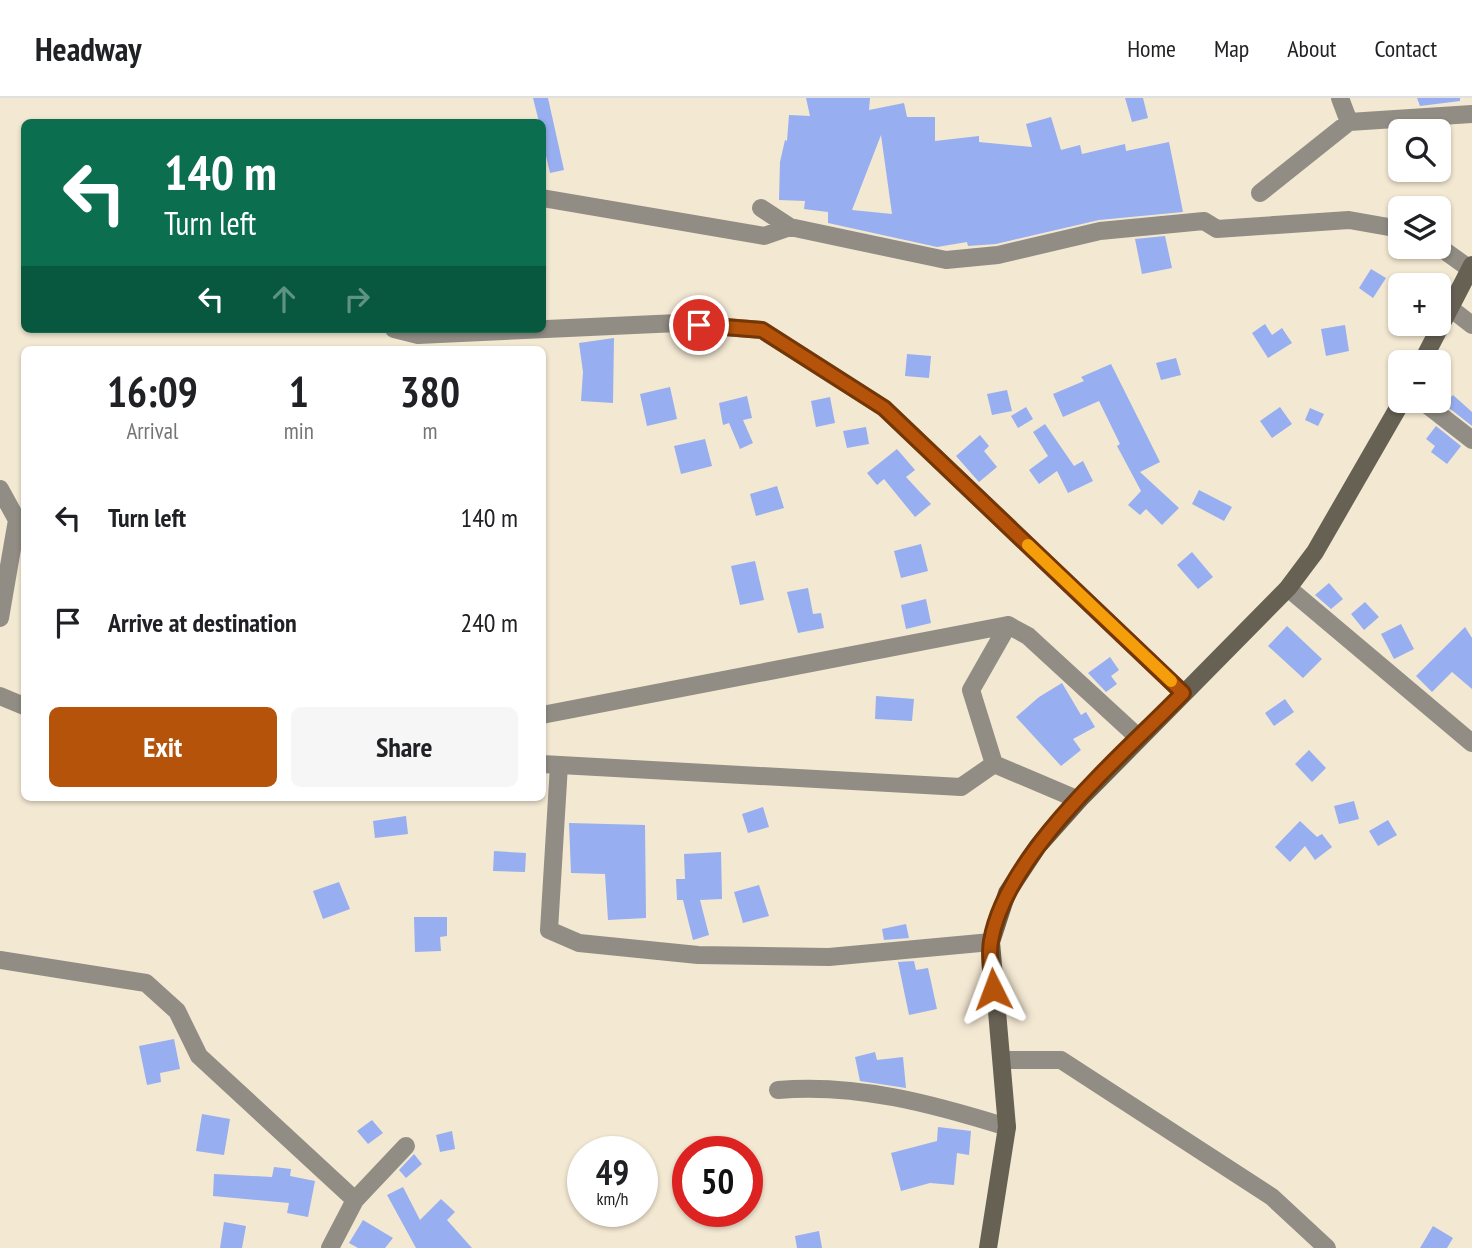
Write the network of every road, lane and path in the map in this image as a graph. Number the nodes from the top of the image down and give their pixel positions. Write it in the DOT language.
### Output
graph roads {
  1 [pos="1339,98"];
  2 [pos="1472,114"];
  3 [pos="1349,122"];
  4 [pos="1260,194"];
  5 [pos="546,199"];
  6 [pos="761,208"];
  7 [pos="790,227"];
  8 [pos="1388,227"];
  9 [pos="1451,254"];
  10 [pos="1471,267"];
  11 [pos="1451,306"];
  12 [pos="1451,309"];
  13 [pos="1472,325"];
  14 [pos="546,329"];
  15 [pos="410,333"];
  16 [pos="461,333"];
  17 [pos="1395,413"];
  18 [pos="1437,413"];
  19 [pos="1472,440"];
  20 [pos="0,489"];
  21 [pos="1289,588"];
  22 [pos="0,618"];
  23 [pos="1008,625"];
  24 [pos="1183,693"];
  25 [pos="0,696"];
  26 [pos="21,705"];
  27 [pos="546,714"];
  28 [pos="1139,738"];
  29 [pos="1472,743"];
  30 [pos="551,764"];
  31 [pos="994,764"];
  32 [pos="1079,800"];
  33 [pos="990,942"];
  34 [pos="0,960"];
  35 [pos="1003,1059"];
  36 [pos="779,1090"];
  37 [pos="1007,1127"];
  38 [pos="406,1146"];
  39 [pos="355,1200"];
  40 [pos="330,1248"];
  41 [pos="988,1248"];
  42 [pos="1327,1248"];
  1 -- 3 [label="street"];
  2 -- 3 [label="street"];
  3 -- 4 [label="street"];
  5 -- 7 [label="street"];
  6 -- 7 [label="street"];
  7 -- 8 [label="street"];
  9 -- 10 [label="street"];
  10 -- 11 [label="main road"];
  12 -- 13 [label="street"];
  14 -- 24 [label="street"];
  15 -- 16 [label="street"];
  17 -- 21 [label="main road"];
  18 -- 19 [label="street"];
  20 -- 22 [label="street"];
  21 -- 24 [label="main road"];
  21 -- 29 [label="street"];
  23 -- 27 [label="street"];
  23 -- 28 [label="street"];
  23 -- 31 [label="street"];
  24 -- 28 [label="main road"];
  25 -- 26 [label="street"];
  28 -- 32 [label="main road"];
  30 -- 31 [label="street"];
  30 -- 33 [label="street"];
  31 -- 32 [label="street"];
  32 -- 33 [label="main road"];
  33 -- 35 [label="main road"];
  34 -- 39 [label="street"];
  35 -- 37 [label="main road"];
  35 -- 42 [label="street"];
  36 -- 37 [label="street"];
  37 -- 41 [label="main road"];
  38 -- 39 [label="street"];
  39 -- 40 [label="street"];
}
